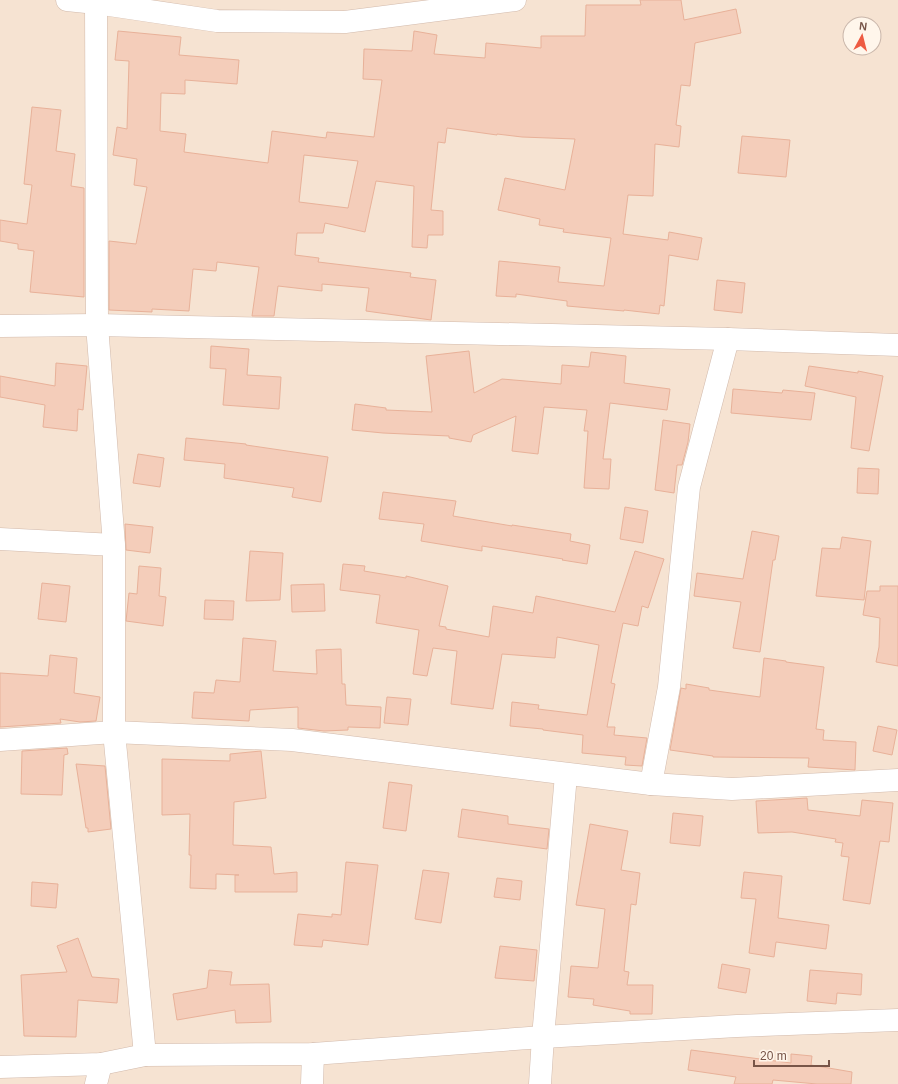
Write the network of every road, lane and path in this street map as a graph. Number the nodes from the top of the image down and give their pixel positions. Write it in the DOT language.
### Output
graph roads {
  1 [pos="67,0"];
  2 [pos="515,0"];
  3 [pos="96,1"];
  4 [pos="97,325"];
  5 [pos="0,326"];
  6 [pos="728,339"];
  7 [pos="898,345"];
  8 [pos="0,539"];
  9 [pos="114,545"];
  10 [pos="114,732"];
  11 [pos="0,740"];
  12 [pos="566,775"];
  13 [pos="898,780"];
  14 [pos="651,784"];
  15 [pos="898,1020"];
  16 [pos="543,1037"];
  17 [pos="313,1054"];
  18 [pos="145,1055"];
  19 [pos="0,1067"];
  20 [pos="99,1074"];
  21 [pos="312,1084"];
  22 [pos="540,1084"];
  1 -- 3 [label="street"];
  2 -- 3 [label="street"];
  3 -- 4 [label="street"];
  4 -- 5 [label="street"];
  4 -- 6 [label="street"];
  4 -- 9 [label="street"];
  6 -- 7 [label="street"];
  6 -- 14 [label="street"];
  8 -- 9 [label="street"];
  9 -- 10 [label="street"];
  10 -- 11 [label="street"];
  10 -- 12 [label="street"];
  10 -- 18 [label="street"];
  12 -- 14 [label="street"];
  12 -- 16 [label="street"];
  13 -- 14 [label="street"];
  15 -- 16 [label="street"];
  16 -- 17 [label="street"];
  16 -- 22 [label="street"];
  17 -- 18 [label="street"];
  17 -- 21 [label="street"];
  18 -- 20 [label="street"];
  19 -- 20 [label="street"];
}
